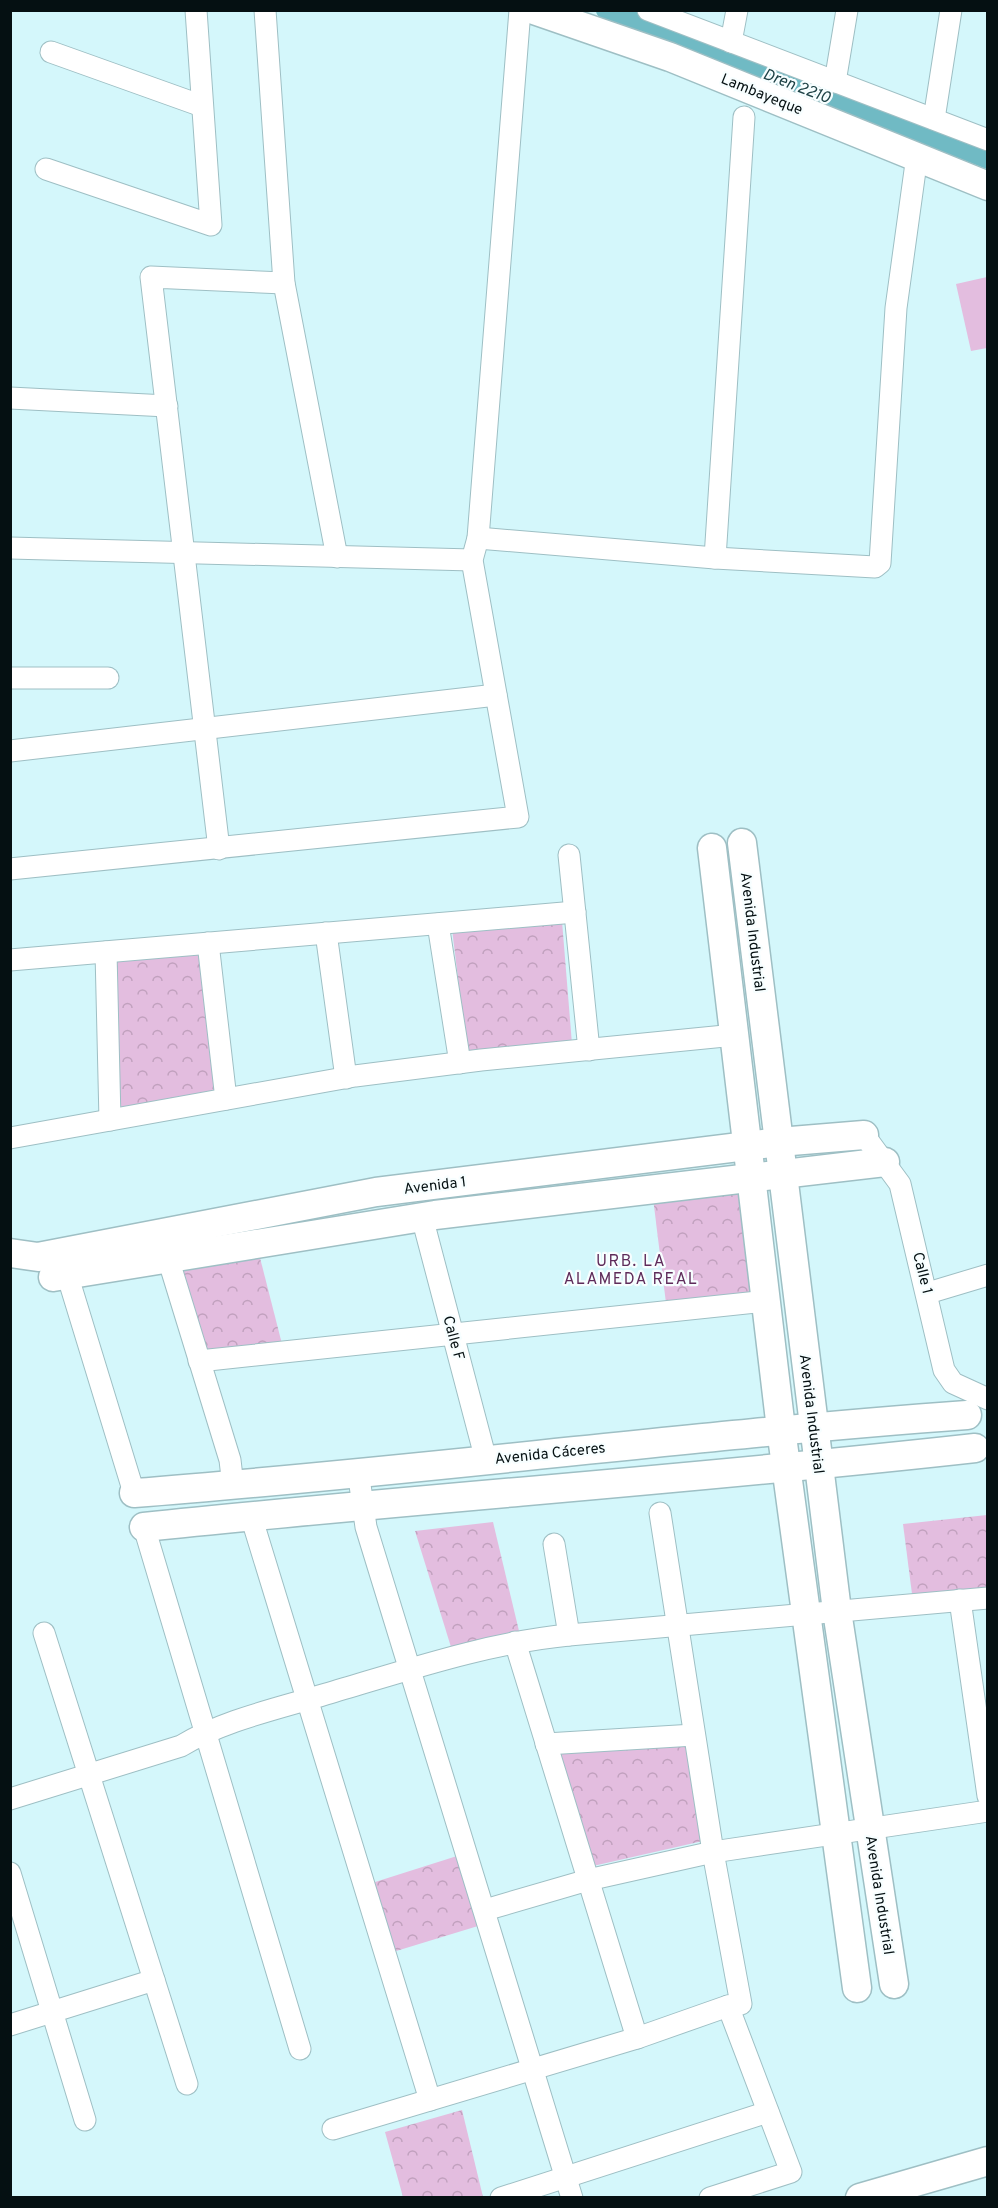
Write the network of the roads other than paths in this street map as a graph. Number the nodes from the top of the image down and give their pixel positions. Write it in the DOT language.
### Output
graph roads {
  1 [pos="196,10"];
  2 [pos="265,10"];
  3 [pos="520,10"];
  4 [pos="534,10"];
  5 [pos="648,10"];
  6 [pos="737,10"];
  7 [pos="847,10"];
  8 [pos="951,10"];
  9 [pos="731,42"];
  10 [pos="51,52"];
  11 [pos="835,82"];
  12 [pos="202,106"];
  13 [pos="744,117"];
  14 [pos="934,119"];
  15 [pos="987,140"];
  16 [pos="917,156"];
  17 [pos="46,170"];
  18 [pos="987,186"];
  19 [pos="284,283"];
  20 [pos="10,398"];
  21 [pos="167,406"];
  22 [pos="478,538"];
  23 [pos="10,548"];
  24 [pos="184,553"];
  25 [pos="337,557"];
  26 [pos="715,558"];
  27 [pos="472,560"];
  28 [pos="10,678"];
  29 [pos="108,678"];
  30 [pos="496,695"];
  31 [pos="205,729"];
  32 [pos="10,751"];
  33 [pos="742,843"];
  34 [pos="712,848"];
  35 [pos="219,849"];
  36 [pos="569,855"];
  37 [pos="10,869"];
  38 [pos="575,912"];
  39 [pos="438,924"];
  40 [pos="326,933"];
  41 [pos="208,943"];
  42 [pos="106,952"];
  43 [pos="10,960"];
  44 [pos="735,1035"];
  45 [pos="589,1050"];
  46 [pos="460,1063"];
  47 [pos="346,1078"];
  48 [pos="226,1099"];
  49 [pos="110,1120"];
  50 [pos="864,1135"];
  51 [pos="10,1138"];
  52 [pos="779,1142"];
  53 [pos="748,1147"];
  54 [pos="885,1162"];
  55 [pos="782,1174"];
  56 [pos="752,1178"];
  57 [pos="422,1217"];
  58 [pos="10,1253"];
  59 [pos="171,1268"];
  60 [pos="987,1275"];
  61 [pos="62,1282"];
  62 [pos="928,1293"];
  63 [pos="766,1301"];
  64 [pos="453,1335"];
  65 [pos="199,1361"];
  66 [pos="981,1405"];
  67 [pos="813,1426"];
  68 [pos="781,1429"];
  69 [pos="975,1448"];
  70 [pos="486,1460"];
  71 [pos="818,1466"];
  72 [pos="786,1468"];
  73 [pos="358,1471"];
  74 [pos="233,1486"];
  75 [pos="134,1493"];
  76 [pos="361,1504"];
  77 [pos="660,1512"];
  78 [pos="251,1516"];
  79 [pos="144,1527"];
  80 [pos="554,1544"];
  81 [pos="987,1598"];
  82 [pos="960,1600"];
  83 [pos="837,1611"];
  84 [pos="805,1614"];
  85 [pos="677,1625"];
  86 [pos="44,1633"];
  87 [pos="569,1635"];
  88 [pos="515,1642"];
  89 [pos="410,1669"];
  90 [pos="305,1700"];
  91 [pos="204,1732"];
  92 [pos="694,1735"];
  93 [pos="546,1744"];
  94 [pos="89,1775"];
  95 [pos="987,1797"];
  96 [pos="10,1799"];
  97 [pos="987,1811"];
  98 [pos="870,1827"];
  99 [pos="835,1831"];
  100 [pos="713,1852"];
  101 [pos="10,1873"];
  102 [pos="588,1880"];
  103 [pos="485,1910"];
  104 [pos="154,1980"];
  105 [pos="894,1984"];
  106 [pos="857,1988"];
  107 [pos="728,2006"];
  108 [pos="53,2012"];
  109 [pos="10,2025"];
  110 [pos="637,2038"];
  111 [pos="300,2049"];
  112 [pos="534,2069"];
  113 [pos="187,2084"];
  114 [pos="430,2100"];
  115 [pos="768,2112"];
  116 [pos="85,2120"];
  117 [pos="333,2129"];
  118 [pos="987,2161"];
  119 [pos="566,2177"];
  120 [pos="912,2190"];
  121 [pos="872,2196"];
  122 [pos="501,2198"];
  123 [pos="572,2198"];
  124 [pos="710,2198"];
  1 -- 12 [label="street"];
  2 -- 19 [label="street"];
  3 -- 22 [label="street"];
  4 -- 16 [label="street, Lambayeque"];
  5 -- 9 [label="street"];
  6 -- 9 [label="street"];
  7 -- 11 [label="street"];
  8 -- 14 [label="street"];
  9 -- 11 [label="street"];
  10 -- 12 [label="street"];
  11 -- 14 [label="street"];
  12 -- 17 [label="street"];
  13 -- 26 [label="street"];
  14 -- 15 [label="street"];
  16 -- 18 [label="street, Lambayeque"];
  16 -- 26 [label="street"];
  19 -- 21 [label="street"];
  19 -- 25 [label="street"];
  20 -- 21 [label="street"];
  21 -- 24 [label="street"];
  22 -- 26 [label="street"];
  22 -- 27 [label="street"];
  23 -- 24 [label="street"];
  24 -- 25 [label="street"];
  24 -- 31 [label="street"];
  25 -- 27 [label="street"];
  27 -- 30 [label="street"];
  28 -- 29 [label="street"];
  30 -- 31 [label="street"];
  30 -- 35 [label="street"];
  31 -- 32 [label="street"];
  31 -- 35 [label="street"];
  33 -- 52 [label="street, Avenida Industrial"];
  34 -- 44 [label="street, Avenida Industrial"];
  35 -- 37 [label="street"];
  36 -- 38 [label="street"];
  38 -- 39 [label="street"];
  38 -- 45 [label="street"];
  39 -- 40 [label="street"];
  39 -- 46 [label="street"];
  40 -- 41 [label="street"];
  40 -- 47 [label="street"];
  41 -- 42 [label="street"];
  41 -- 48 [label="street"];
  42 -- 43 [label="street"];
  42 -- 49 [label="street"];
  44 -- 45 [label="street"];
  44 -- 53 [label="street, Avenida Industrial"];
  45 -- 46 [label="street"];
  46 -- 47 [label="street"];
  47 -- 48 [label="street"];
  48 -- 49 [label="street"];
  49 -- 51 [label="street"];
  50 -- 52 [label="street, Avenida 1"];
  50 -- 54 [label="street, Calle 1"];
  52 -- 53 [label="street, Avenida 1"];
  52 -- 55 [label="street, Avenida Industrial"];
  53 -- 56 [label="street, Avenida Industrial"];
  53 -- 58 [label="street, Avenida 1"];
  54 -- 55 [label="street, Avenida 1"];
  54 -- 62 [label="street, Calle 1"];
  55 -- 56 [label="street, Avenida 1"];
  55 -- 67 [label="street, Avenida Industrial"];
  56 -- 57 [label="street, Avenida 1"];
  56 -- 63 [label="street, Avenida Industrial"];
  57 -- 61 [label="street, Avenida 1"];
  57 -- 64 [label="street, Calle F"];
  59 -- 65 [label="street"];
  60 -- 62 [label="street"];
  61 -- 75 [label="street"];
  62 -- 66 [label="street, Calle 1"];
  63 -- 64 [label="street"];
  63 -- 68 [label="street, Avenida Industrial"];
  64 -- 65 [label="street"];
  64 -- 70 [label="street, Calle F"];
  65 -- 74 [label="street"];
  66 -- 67 [label="street, Avenida Cáceres"];
  67 -- 68 [label="street, Avenida Cáceres"];
  67 -- 71 [label="street, Avenida Industrial"];
  68 -- 70 [label="street, Avenida Cáceres"];
  68 -- 72 [label="street, Avenida Industrial"];
  69 -- 71 [label="street"];
  70 -- 73 [label="street, Avenida Cáceres"];
  71 -- 72 [label="street"];
  71 -- 83 [label="street, Avenida Industrial"];
  72 -- 76 [label="street"];
  72 -- 84 [label="street, Avenida Industrial"];
  73 -- 74 [label="street, Avenida Cáceres"];
  73 -- 76 [label="street"];
  74 -- 75 [label="street, Avenida Cáceres"];
  76 -- 78 [label="street"];
  76 -- 89 [label="street"];
  77 -- 85 [label="street"];
  78 -- 79 [label="street"];
  78 -- 90 [label="street"];
  79 -- 91 [label="street"];
  80 -- 87 [label="street"];
  81 -- 82 [label="street"];
  82 -- 83 [label="street"];
  82 -- 95 [label="street"];
  83 -- 84 [label="street"];
  83 -- 98 [label="street, Avenida Industrial"];
  84 -- 85 [label="street"];
  84 -- 99 [label="street, Avenida Industrial"];
  85 -- 87 [label="street"];
  85 -- 92 [label="street"];
  86 -- 94 [label="street"];
  87 -- 88 [label="street"];
  88 -- 89 [label="street"];
  88 -- 93 [label="street"];
  89 -- 90 [label="street"];
  89 -- 103 [label="street"];
  90 -- 91 [label="street"];
  90 -- 114 [label="street"];
  91 -- 94 [label="street"];
  91 -- 111 [label="street"];
  92 -- 93 [label="street"];
  92 -- 100 [label="street"];
  93 -- 102 [label="street"];
  94 -- 96 [label="street"];
  94 -- 104 [label="street"];
  97 -- 98 [label="street"];
  98 -- 99 [label="street"];
  98 -- 105 [label="street, Avenida Industrial"];
  99 -- 100 [label="street"];
  99 -- 106 [label="street, Avenida Industrial"];
  100 -- 102 [label="street"];
  100 -- 107 [label="street"];
  101 -- 108 [label="street"];
  102 -- 103 [label="street"];
  102 -- 110 [label="street"];
  103 -- 112 [label="street"];
  104 -- 108 [label="street"];
  104 -- 113 [label="street"];
  107 -- 110 [label="street"];
  107 -- 115 [label="street"];
  108 -- 109 [label="street"];
  108 -- 116 [label="street"];
  110 -- 112 [label="street"];
  112 -- 114 [label="street"];
  112 -- 119 [label="street"];
  114 -- 117 [label="street"];
  115 -- 119 [label="street"];
  115 -- 124 [label="street"];
  118 -- 120 [label="street"];
  119 -- 122 [label="street"];
  119 -- 123 [label="street"];
  120 -- 121 [label="street"];
}
